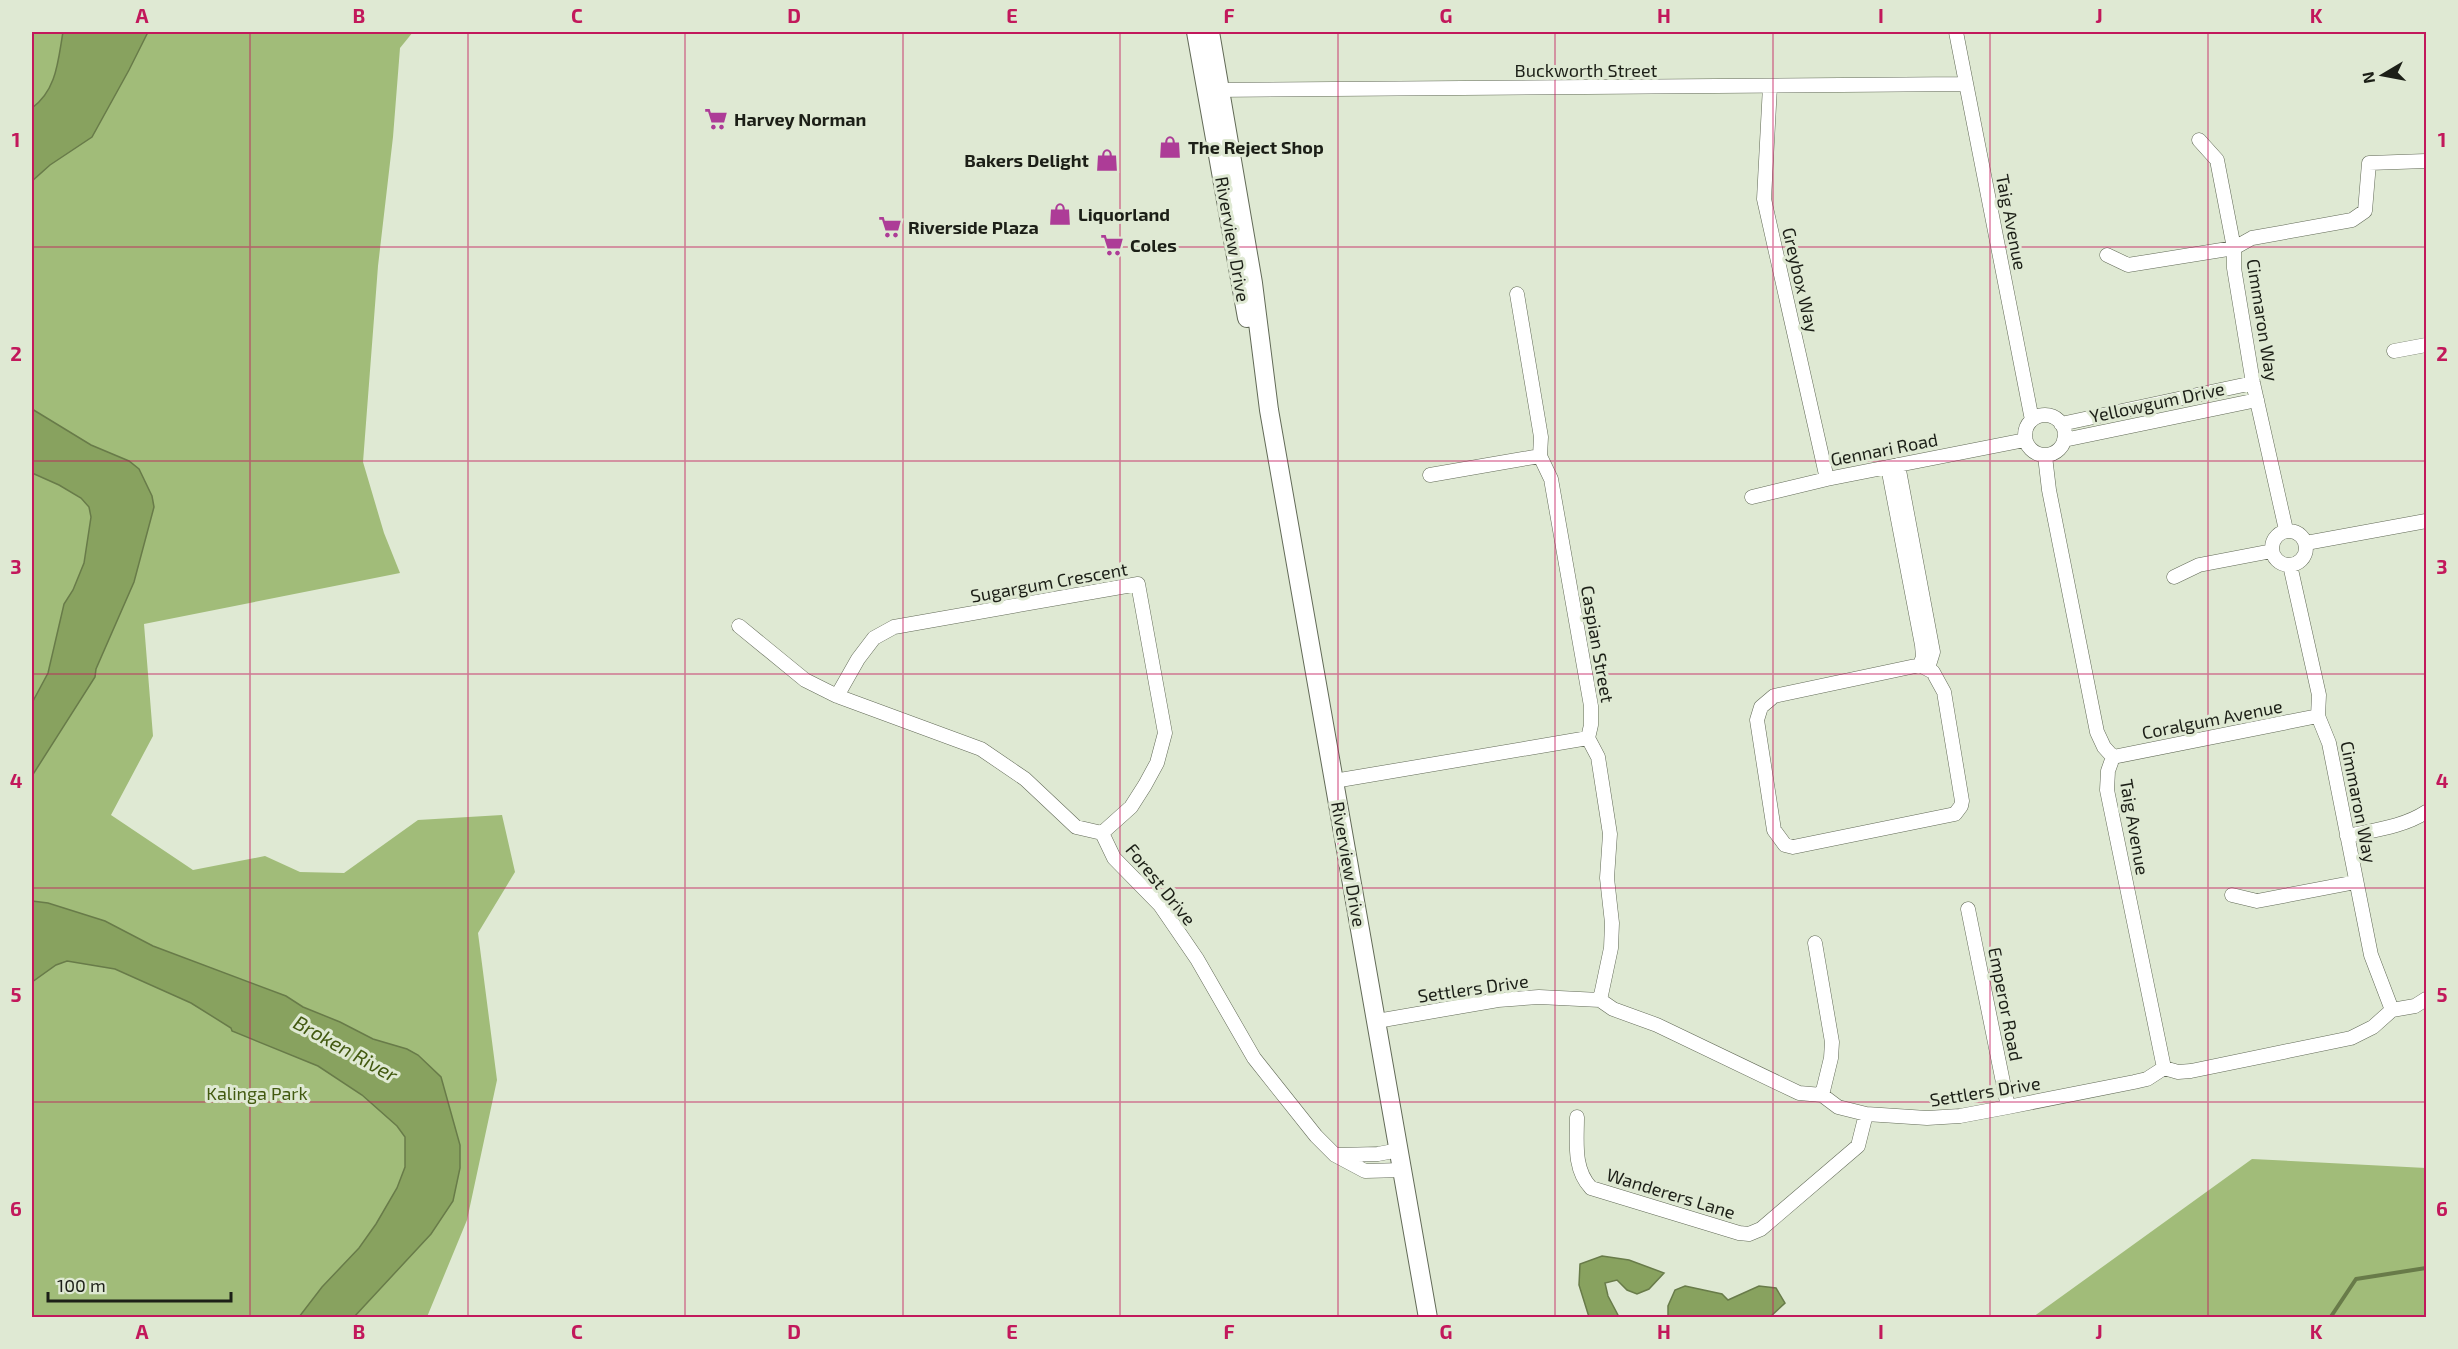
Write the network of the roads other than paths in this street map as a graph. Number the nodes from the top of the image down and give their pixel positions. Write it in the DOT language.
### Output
graph roads {
  1 [pos="1196,32"];
  2 [pos="1210,32"];
  3 [pos="1956,32"];
  4 [pos="1966,84"];
  5 [pos="1770,86"];
  6 [pos="1213,90"];
  7 [pos="2199,140"];
  8 [pos="2427,162"];
  9 [pos="2234,248"];
  10 [pos="2107,255"];
  11 [pos="1517,294"];
  12 [pos="2427,345"];
  13 [pos="2394,351"];
  14 [pos="2253,383"];
  15 [pos="2257,400"];
  16 [pos="2032,420"];
  17 [pos="2061,424"];
  18 [pos="2025,440"];
  19 [pos="2064,440"];
  20 [pos="1539,456"];
  21 [pos="2045,456"];
  22 [pos="1893,466"];
  23 [pos="1430,475"];
  24 [pos="1827,479"];
  25 [pos="1752,497"];
  26 [pos="2427,521"];
  27 [pos="2286,531"];
  28 [pos="2306,543"];
  29 [pos="2272,551"];
  30 [pos="2290,565"];
  31 [pos="2174,577"];
  32 [pos="739,626"];
  33 [pos="1924,666"];
  34 [pos="837,696"];
  35 [pos="2318,716"];
  36 [pos="1588,738"];
  37 [pos="2113,757"];
  38 [pos="1334,781"];
  39 [pos="2427,812"];
  40 [pos="1102,833"];
  41 [pos="2348,836"];
  42 [pos="2356,882"];
  43 [pos="2232,895"];
  44 [pos="1968,909"];
  45 [pos="1815,943"];
  46 [pos="2427,999"];
  47 [pos="1600,1000"];
  48 [pos="2392,1010"];
  49 [pos="1377,1021"];
  50 [pos="2164,1068"];
  51 [pos="1822,1095"];
  52 [pos="2008,1107"];
  53 [pos="1866,1114"];
  54 [pos="1577,1118"];
  55 [pos="1399,1150"];
  56 [pos="1335,1155"];
  57 [pos="1403,1170"];
  58 [pos="1428,1317"];
  1 -- 6 [label="street, Riverview Drive"];
  2 -- 6 [label="street, Riverview Drive"];
  3 -- 4 [label="street, Taig Avenue"];
  4 -- 5 [label="street, Buckworth Street"];
  4 -- 16 [label="street, Taig Avenue"];
  5 -- 6 [label="street, Buckworth Street"];
  5 -- 24 [label="street, Greybox Way"];
  6 -- 38 [label="street, Riverview Drive"];
  7 -- 9 [label="street"];
  8 -- 9 [label="street, Cimmaron Way"];
  9 -- 10 [label="street"];
  9 -- 14 [label="street, Cimmaron Way"];
  11 -- 20 [label="street, Caspian Street"];
  12 -- 13 [label="street"];
  14 -- 15 [label="street, Cimmaron Way"];
  14 -- 17 [label="street, Yellowgum Drive"];
  15 -- 19 [label="street, Yellowgum Drive"];
  15 -- 27 [label="street, Cimmaron Way"];
  16 -- 17 [label="street"];
  16 -- 18 [label="street"];
  17 -- 19 [label="street"];
  18 -- 21 [label="street"];
  18 -- 22 [label="street, Gennari Road"];
  19 -- 21 [label="street"];
  20 -- 23 [label="street"];
  20 -- 36 [label="street, Caspian Street"];
  21 -- 37 [label="street, Taig Avenue"];
  22 -- 24 [label="street, Gennari Road"];
  22 -- 33 [label="street"];
  24 -- 25 [label="street, Gennari Road"];
  26 -- 28 [label="street"];
  27 -- 28 [label="street"];
  27 -- 29 [label="street"];
  28 -- 30 [label="street"];
  29 -- 30 [label="street"];
  29 -- 31 [label="street"];
  30 -- 35 [label="street, Cimmaron Way"];
  32 -- 34 [label="street, Forest Drive"];
  33 -- 33 [label="street"];
  34 -- 40 [label="street, Forest Drive"];
  34 -- 40 [label="street, Sugargum Crescent"];
  35 -- 37 [label="street, Coralgum Avenue"];
  35 -- 41 [label="street, Cimmaron Way"];
  36 -- 38 [label="street"];
  36 -- 47 [label="street, Caspian Street"];
  37 -- 50 [label="street, Taig Avenue"];
  38 -- 49 [label="street, Riverview Drive"];
  39 -- 41 [label="street"];
  40 -- 56 [label="street, Forest Drive"];
  41 -- 42 [label="street, Cimmaron Way"];
  42 -- 43 [label="street"];
  42 -- 48 [label="street, Cimmaron Way"];
  44 -- 52 [label="street, Emperor Road"];
  45 -- 51 [label="street"];
  46 -- 48 [label="street"];
  47 -- 49 [label="street, Settlers Drive"];
  47 -- 51 [label="street, Settlers Drive"];
  48 -- 50 [label="street"];
  49 -- 55 [label="street, Riverview Drive"];
  50 -- 52 [label="street, Settlers Drive"];
  51 -- 53 [label="street, Settlers Drive"];
  52 -- 53 [label="street, Settlers Drive"];
  53 -- 54 [label="street, Wanderers Lane"];
  55 -- 56 [label="street"];
  55 -- 57 [label="street, Riverview Drive"];
  56 -- 57 [label="street, Forest Drive"];
  57 -- 58 [label="street, Riverview Drive"];
}
